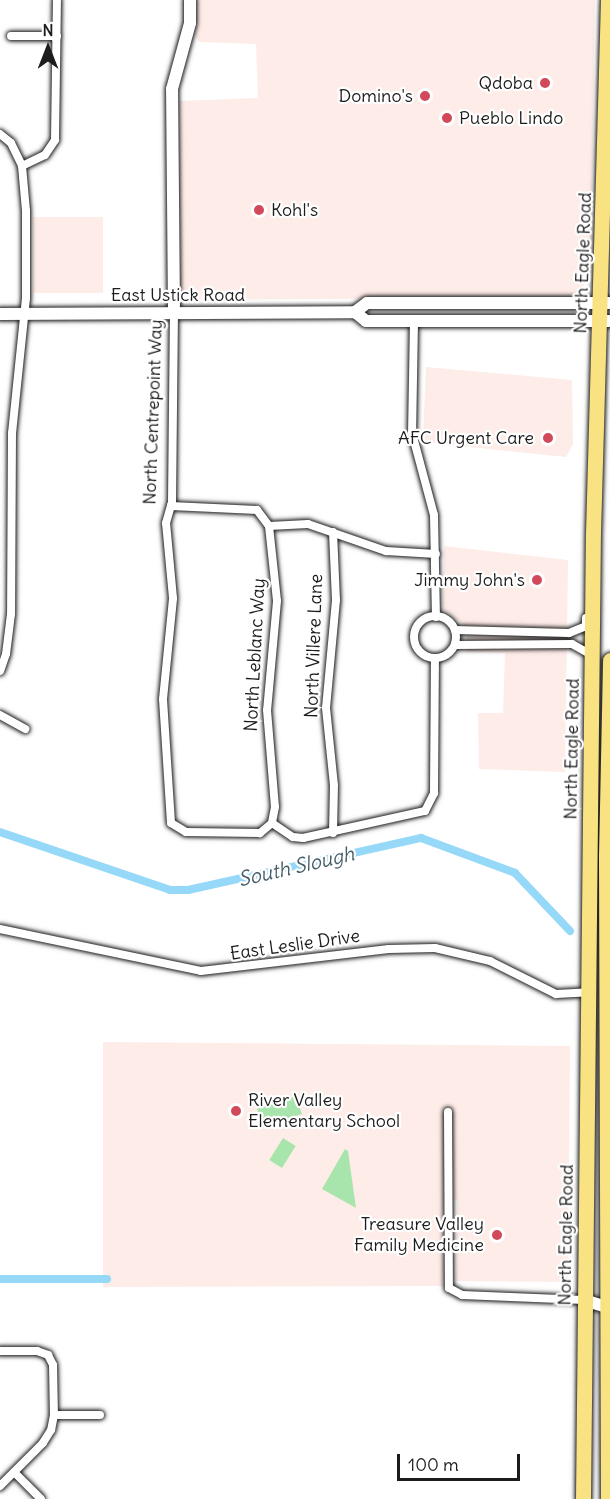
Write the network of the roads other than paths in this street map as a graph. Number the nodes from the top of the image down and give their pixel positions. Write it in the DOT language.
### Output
graph roads {
  1 [pos="57,0"];
  2 [pos="189,0"];
  3 [pos="608,0"];
  4 [pos="11,36"];
  5 [pos="57,36"];
  6 [pos="0,134"];
  7 [pos="22,166"];
  8 [pos="605,303"];
  9 [pos="355,312"];
  10 [pos="174,313"];
  11 [pos="0,314"];
  12 [pos="26,314"];
  13 [pos="414,321"];
  14 [pos="605,321"];
  15 [pos="171,506"];
  16 [pos="269,526"];
  17 [pos="333,532"];
  18 [pos="593,533"];
  19 [pos="436,554"];
  20 [pos="436,616"];
  21 [pos="455,630"];
  22 [pos="455,645"];
  23 [pos="594,656"];
  24 [pos="435,658"];
  25 [pos="610,660"];
  26 [pos="0,671"];
  27 [pos="0,715"];
  28 [pos="608,722"];
  29 [pos="25,729"];
  30 [pos="591,733"];
  31 [pos="272,823"];
  32 [pos="333,833"];
  33 [pos="606,855"];
  34 [pos="0,929"];
  35 [pos="589,992"];
  36 [pos="448,1112"];
  37 [pos="584,1300"];
  38 [pos="609,1304"];
  39 [pos="0,1351"];
  40 [pos="54,1415"];
  41 [pos="100,1415"];
  42 [pos="14,1472"];
  43 [pos="0,1486"];
  44 [pos="41,1499"];
  45 [pos="583,1499"];
  46 [pos="608,1499"];
  1 -- 5 [label="street"];
  2 -- 10 [label="main road, North Centrepoint Way"];
  3 -- 8 [label="highway, North Eagle Road"];
  4 -- 5 [label="street"];
  5 -- 7 [label="street"];
  6 -- 7 [label="street"];
  7 -- 12 [label="street"];
  8 -- 9 [label="main road, East Ustick Road"];
  8 -- 14 [label="highway, North Eagle Road"];
  9 -- 10 [label="main road, East Ustick Road"];
  9 -- 13 [label="main road, East Ustick Road"];
  10 -- 12 [label="main road, East Ustick Road"];
  10 -- 15 [label="street, North Centrepoint Way"];
  11 -- 12 [label="main road, East Ustick Road"];
  12 -- 26 [label="street"];
  13 -- 14 [label="main road, East Ustick Road"];
  13 -- 19 [label="street"];
  14 -- 18 [label="highway, North Eagle Road"];
  15 -- 16 [label="street"];
  15 -- 31 [label="street, North Centrepoint Way"];
  16 -- 17 [label="street"];
  16 -- 31 [label="street, North Leblanc Way"];
  17 -- 19 [label="street"];
  17 -- 32 [label="street, North Villere Lane"];
  18 -- 21 [label="street"];
  18 -- 23 [label="highway, North Eagle Road"];
  19 -- 20 [label="street"];
  20 -- 21 [label="street"];
  20 -- 24 [label="street"];
  21 -- 22 [label="street"];
  22 -- 23 [label="street"];
  22 -- 24 [label="street"];
  23 -- 28 [label="highway"];
  23 -- 30 [label="highway, North Eagle Road"];
  24 -- 32 [label="street"];
  25 -- 28 [label="highway, North Eagle Road"];
  27 -- 29 [label="street"];
  28 -- 33 [label="highway, North Eagle Road"];
  30 -- 33 [label="highway"];
  30 -- 35 [label="highway, North Eagle Road"];
  31 -- 32 [label="street"];
  33 -- 38 [label="highway, North Eagle Road"];
  34 -- 35 [label="street, East Leslie Drive"];
  35 -- 37 [label="highway, North Eagle Road"];
  36 -- 37 [label="street"];
  37 -- 38 [label="main road"];
  37 -- 45 [label="highway, North Eagle Road"];
  38 -- 46 [label="highway, North Eagle Road"];
  39 -- 40 [label="street"];
  40 -- 41 [label="street"];
  40 -- 42 [label="street"];
  42 -- 43 [label="street"];
  42 -- 44 [label="street"];
}
